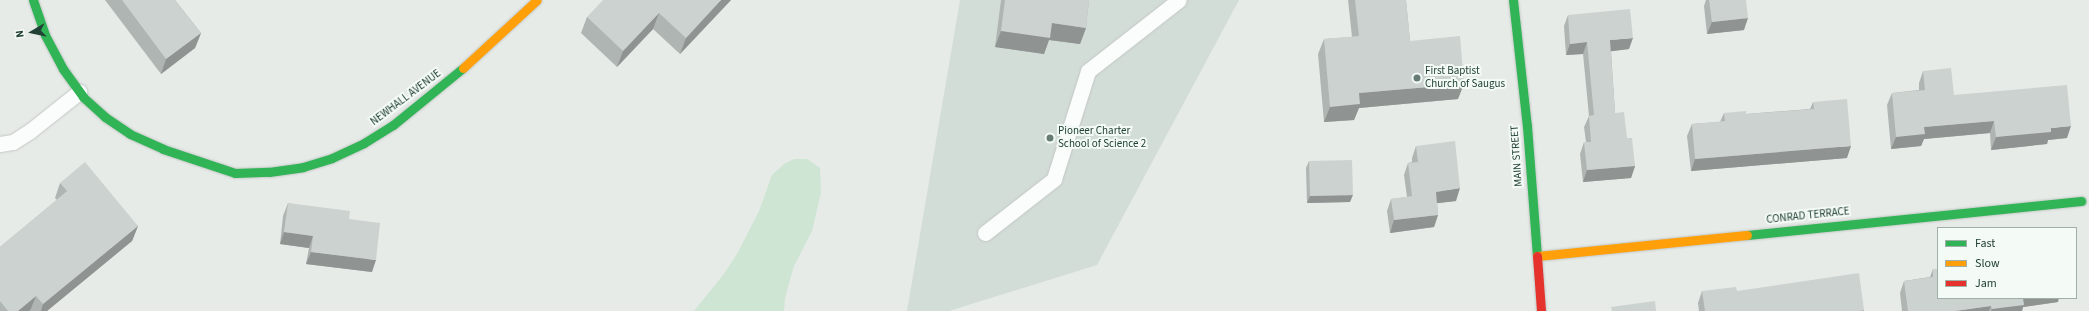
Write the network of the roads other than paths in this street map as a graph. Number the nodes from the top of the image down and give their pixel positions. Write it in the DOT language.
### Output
graph roads {
  1 [pos="33,0"];
  2 [pos="537,0"];
  3 [pos="1179,0"];
  4 [pos="1513,0"];
  5 [pos="1161,6"];
  6 [pos="79,92"];
  7 [pos="0,144"];
  8 [pos="2081,201"];
  9 [pos="985,233"];
  10 [pos="1537,256"];
  11 [pos="1541,311"];
  1 -- 6 [label="street, NEWHALL AVENUE"];
  2 -- 6 [label="street, NEWHALL AVENUE"];
  3 -- 5 [label="lane"];
  4 -- 10 [label="street, MAIN STREET"];
  5 -- 9 [label="lane"];
  6 -- 7 [label="lane"];
  8 -- 10 [label="street, CONRAD TERRACE"];
  10 -- 11 [label="street, MAIN STREET"];
}
